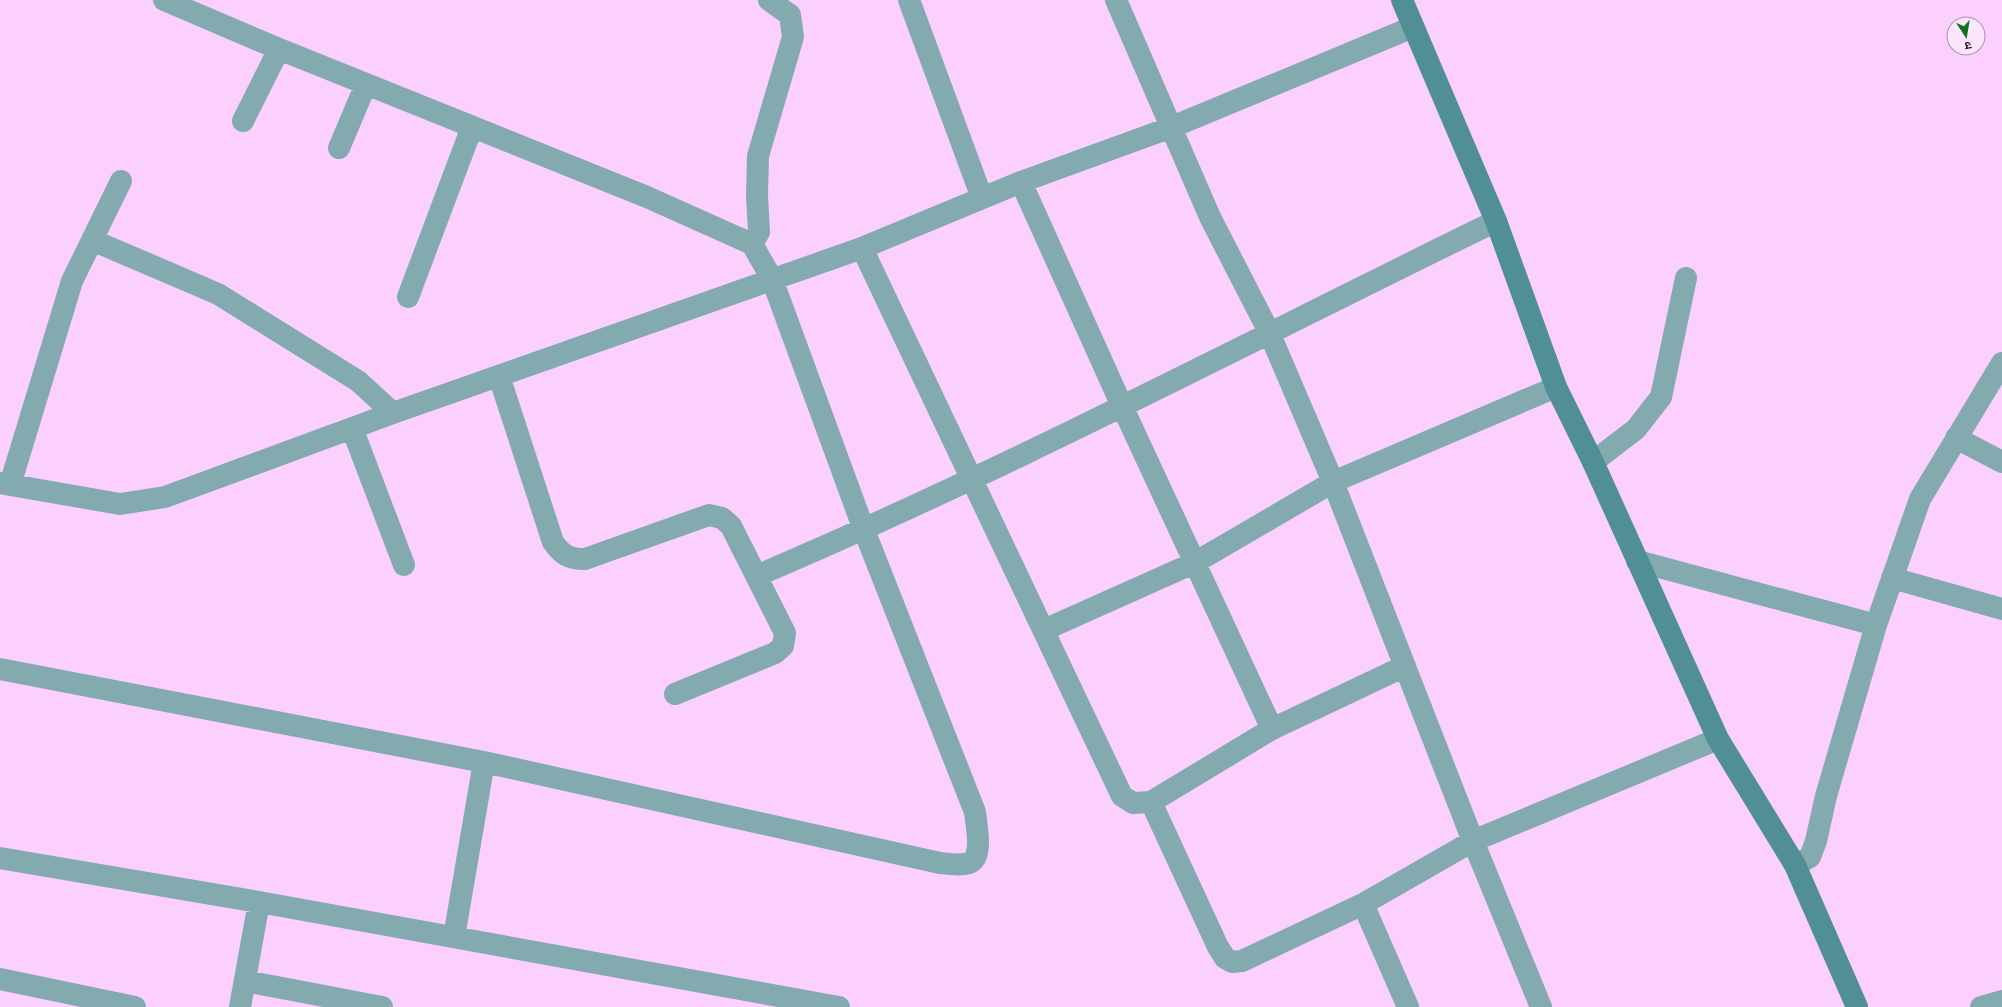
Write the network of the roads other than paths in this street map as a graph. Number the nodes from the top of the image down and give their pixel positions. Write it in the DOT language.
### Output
graph roads {
  1 [pos="164,0"];
  2 [pos="769,0"];
  3 [pos="909,0"];
  4 [pos="1116,0"];
  5 [pos="1402,0"];
  6 [pos="1413,27"];
  7 [pos="279,49"];
  8 [pos="366,84"];
  9 [pos="243,121"];
  10 [pos="472,127"];
  11 [pos="1172,127"];
  12 [pos="339,148"];
  13 [pos="120,181"];
  14 [pos="1021,182"];
  15 [pos="982,198"];
  16 [pos="1496,221"];
  17 [pos="92,240"];
  18 [pos="752,244"];
  19 [pos="862,248"];
  20 [pos="1686,278"];
  21 [pos="772,279"];
  22 [pos="408,297"];
  23 [pos="1269,332"];
  24 [pos="2002,363"];
  25 [pos="499,376"];
  26 [pos="1556,386"];
  27 [pos="1122,406"];
  28 [pos="393,413"];
  29 [pos="352,428"];
  30 [pos="1956,438"];
  31 [pos="1593,462"];
  32 [pos="2002,462"];
  33 [pos="972,478"];
  34 [pos="1333,482"];
  35 [pos="5,484"];
  36 [pos="864,530"];
  37 [pos="1637,561"];
  38 [pos="1196,562"];
  39 [pos="404,565"];
  40 [pos="756,576"];
  41 [pos="1892,578"];
  42 [pos="2002,609"];
  43 [pos="1876,625"];
  44 [pos="1044,630"];
  45 [pos="1405,666"];
  46 [pos="0,669"];
  47 [pos="675,694"];
  48 [pos="1272,729"];
  49 [pos="1718,739"];
  50 [pos="484,762"];
  51 [pos="1150,802"];
  52 [pos="1473,841"];
  53 [pos="0,858"];
  54 [pos="1795,865"];
  55 [pos="259,902"];
  56 [pos="1363,904"];
  57 [pos="454,937"];
  58 [pos="0,979"];
  59 [pos="245,981"];
  60 [pos="2002,1001"];
  61 [pos="135,1007"];
  62 [pos="240,1007"];
  63 [pos="382,1007"];
  64 [pos="839,1007"];
  65 [pos="1408,1007"];
  66 [pos="1541,1007"];
  67 [pos="1857,1007"];
  68 [pos="1981,1007"];
  1 -- 7 [label="street"];
  2 -- 18 [label="street"];
  3 -- 15 [label="street"];
  4 -- 11 [label="street"];
  5 -- 6 [label="main road"];
  6 -- 11 [label="street"];
  6 -- 16 [label="main road"];
  7 -- 8 [label="street"];
  7 -- 9 [label="street"];
  8 -- 10 [label="street"];
  8 -- 12 [label="street"];
  10 -- 18 [label="street"];
  10 -- 22 [label="street"];
  11 -- 14 [label="street"];
  11 -- 23 [label="street"];
  13 -- 17 [label="street"];
  14 -- 15 [label="street"];
  14 -- 27 [label="street"];
  15 -- 19 [label="street"];
  16 -- 23 [label="street"];
  16 -- 26 [label="main road"];
  17 -- 28 [label="street"];
  17 -- 35 [label="street"];
  18 -- 21 [label="street"];
  19 -- 21 [label="street"];
  19 -- 33 [label="street"];
  20 -- 31 [label="street"];
  21 -- 25 [label="street"];
  21 -- 36 [label="street"];
  23 -- 27 [label="street"];
  23 -- 34 [label="street"];
  24 -- 30 [label="street"];
  25 -- 28 [label="street"];
  25 -- 40 [label="street"];
  26 -- 31 [label="main road"];
  26 -- 34 [label="street"];
  27 -- 33 [label="street"];
  27 -- 38 [label="street"];
  28 -- 29 [label="street"];
  29 -- 35 [label="street"];
  29 -- 39 [label="street"];
  30 -- 32 [label="street"];
  30 -- 41 [label="street"];
  31 -- 37 [label="main road"];
  33 -- 36 [label="street"];
  33 -- 44 [label="street"];
  34 -- 38 [label="street"];
  34 -- 45 [label="street"];
  36 -- 40 [label="street"];
  36 -- 50 [label="street"];
  37 -- 43 [label="street"];
  37 -- 49 [label="main road"];
  38 -- 44 [label="street"];
  38 -- 48 [label="street"];
  40 -- 47 [label="street"];
  41 -- 42 [label="street"];
  41 -- 43 [label="street"];
  43 -- 54 [label="street"];
  44 -- 51 [label="street"];
  45 -- 48 [label="street"];
  45 -- 52 [label="street"];
  46 -- 50 [label="street"];
  48 -- 51 [label="street"];
  49 -- 52 [label="street"];
  49 -- 54 [label="main road"];
  50 -- 57 [label="street"];
  51 -- 56 [label="street"];
  52 -- 56 [label="street"];
  52 -- 66 [label="street"];
  53 -- 55 [label="street"];
  54 -- 67 [label="main road"];
  55 -- 57 [label="street"];
  55 -- 59 [label="street"];
  56 -- 65 [label="street"];
  57 -- 64 [label="street"];
  58 -- 61 [label="street"];
  59 -- 62 [label="street"];
  59 -- 63 [label="street"];
  60 -- 68 [label="street"];
}
